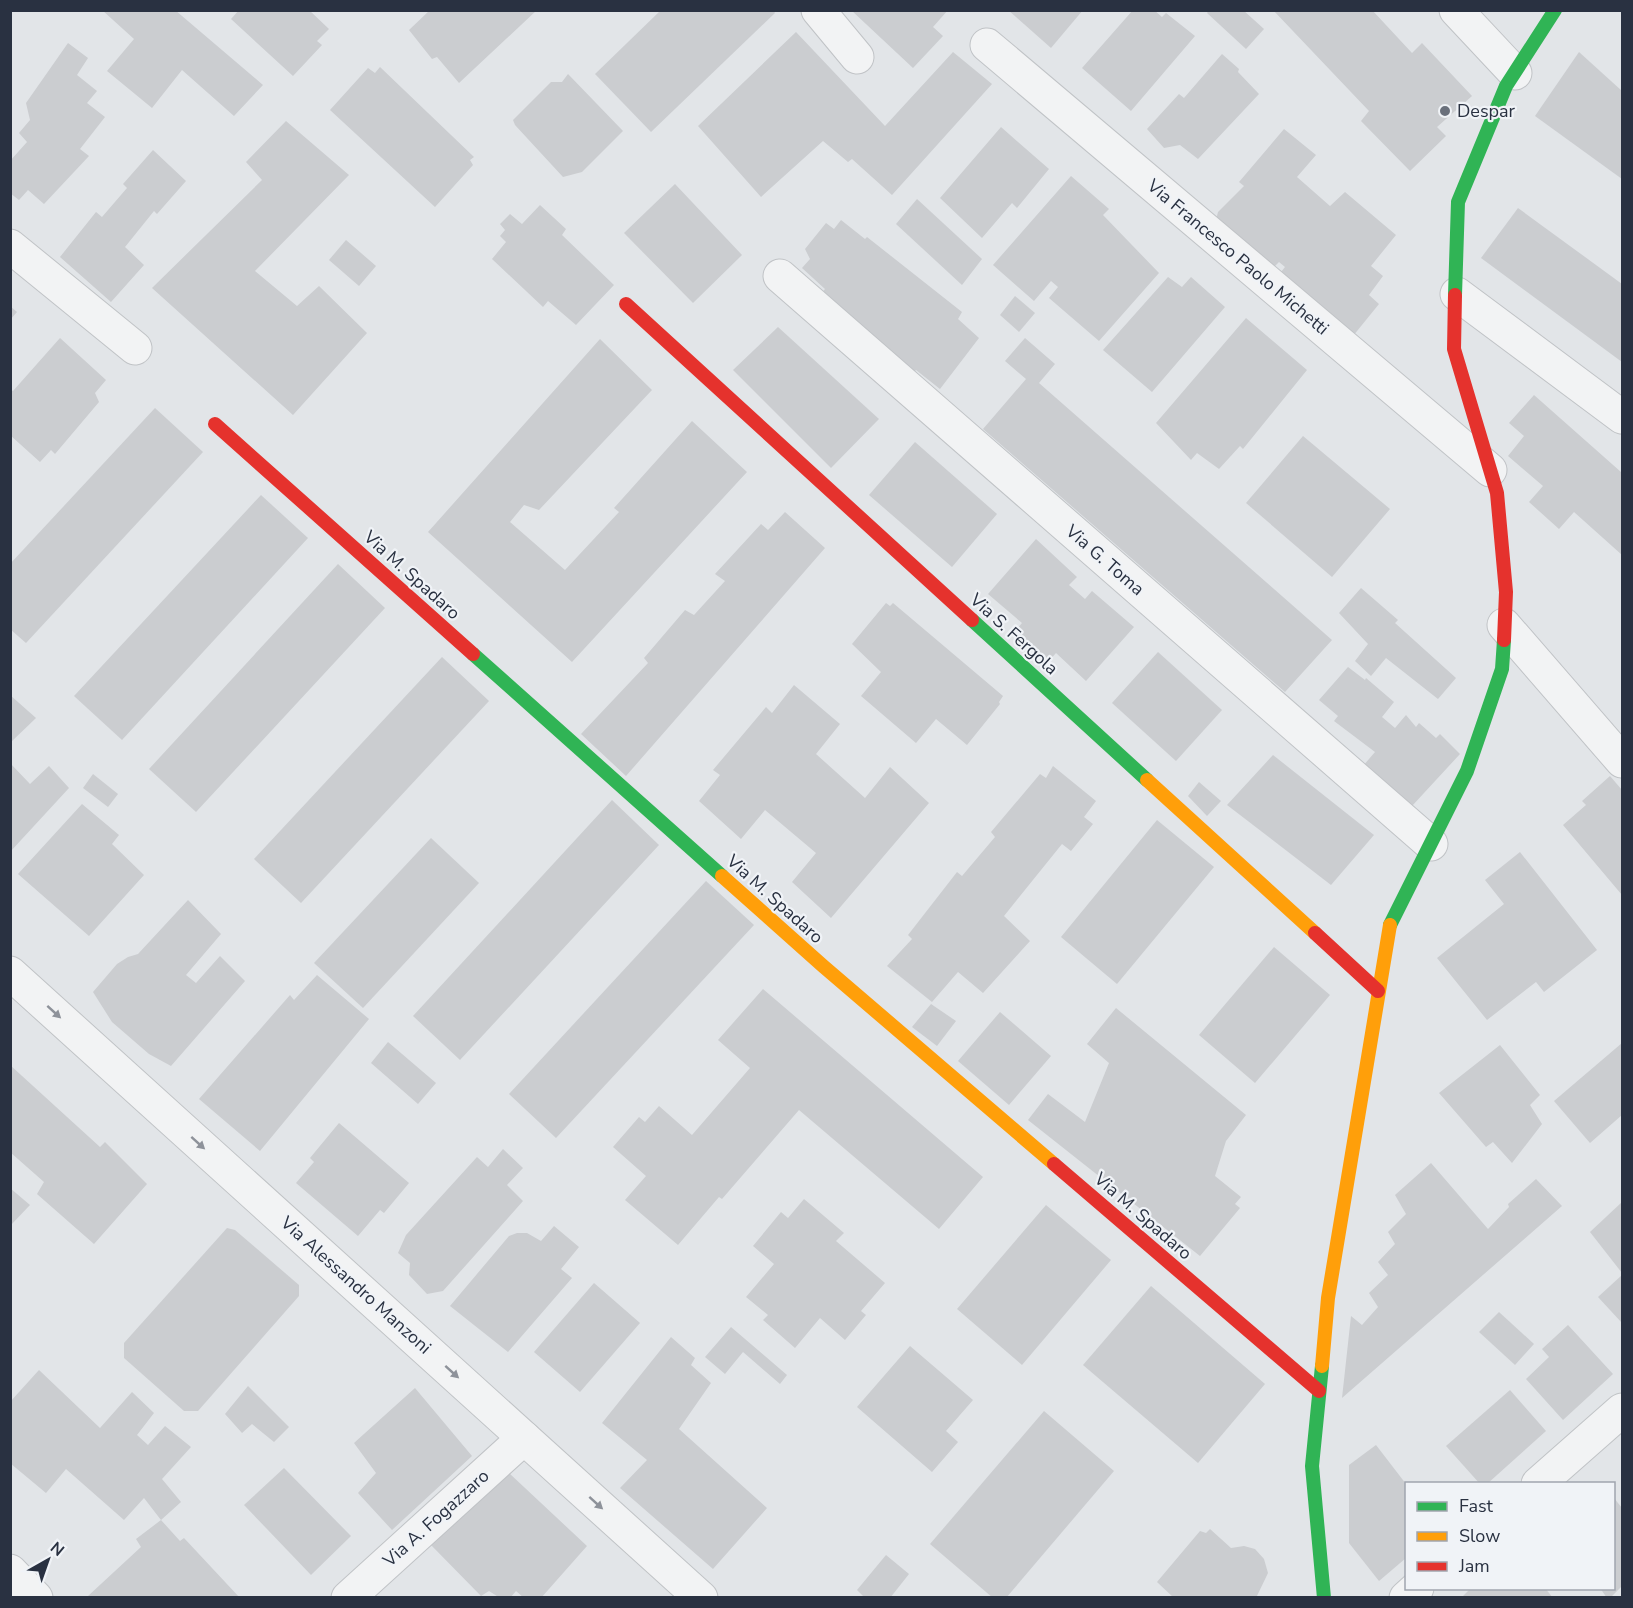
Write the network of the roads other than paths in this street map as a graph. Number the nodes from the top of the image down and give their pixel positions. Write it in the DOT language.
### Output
graph roads {
  1 [pos="818,10"];
  2 [pos="1456,10"];
  3 [pos="1555,10"];
  4 [pos="987,45"];
  5 [pos="857,57"];
  6 [pos="1515,73"];
  7 [pos="10,246"];
  8 [pos="780,276"];
  9 [pos="1457,294"];
  10 [pos="626,304"];
  11 [pos="135,348"];
  12 [pos="1623,417"];
  13 [pos="215,424"];
  14 [pos="1490,470"];
  15 [pos="1504,625"];
  16 [pos="1623,761"];
  17 [pos="1431,843"];
  18 [pos="10,973"];
  19 [pos="1378,991"];
  20 [pos="1319,1391"];
  21 [pos="1623,1410"];
  22 [pos="524,1438"];
  23 [pos="1540,1482"];
  24 [pos="10,1571"];
  25 [pos="36,1598"];
  26 [pos="348,1598"];
  27 [pos="701,1598"];
  28 [pos="1324,1598"];
  1 -- 5 [label="street"];
  2 -- 6 [label="street"];
  3 -- 6 [label="street"];
  4 -- 14 [label="street, Via Francesco Paolo Michetti"];
  6 -- 9 [label="street"];
  7 -- 11 [label="street"];
  8 -- 17 [label="street, Via G. Toma"];
  9 -- 12 [label="street"];
  9 -- 14 [label="street"];
  10 -- 19 [label="street, Via S. Fergola"];
  13 -- 20 [label="street, Via M. Spadaro"];
  14 -- 15 [label="street"];
  15 -- 16 [label="street"];
  15 -- 17 [label="street"];
  17 -- 19 [label="street"];
  18 -- 22 [label="street, Via Alessandro Manzoni, one-way"];
  19 -- 20 [label="street"];
  20 -- 28 [label="street"];
  21 -- 23 [label="street"];
  22 -- 26 [label="street, Via A. Fogazzaro"];
  22 -- 27 [label="street, Via Alessandro Manzoni, one-way"];
  24 -- 25 [label="street"];
}
